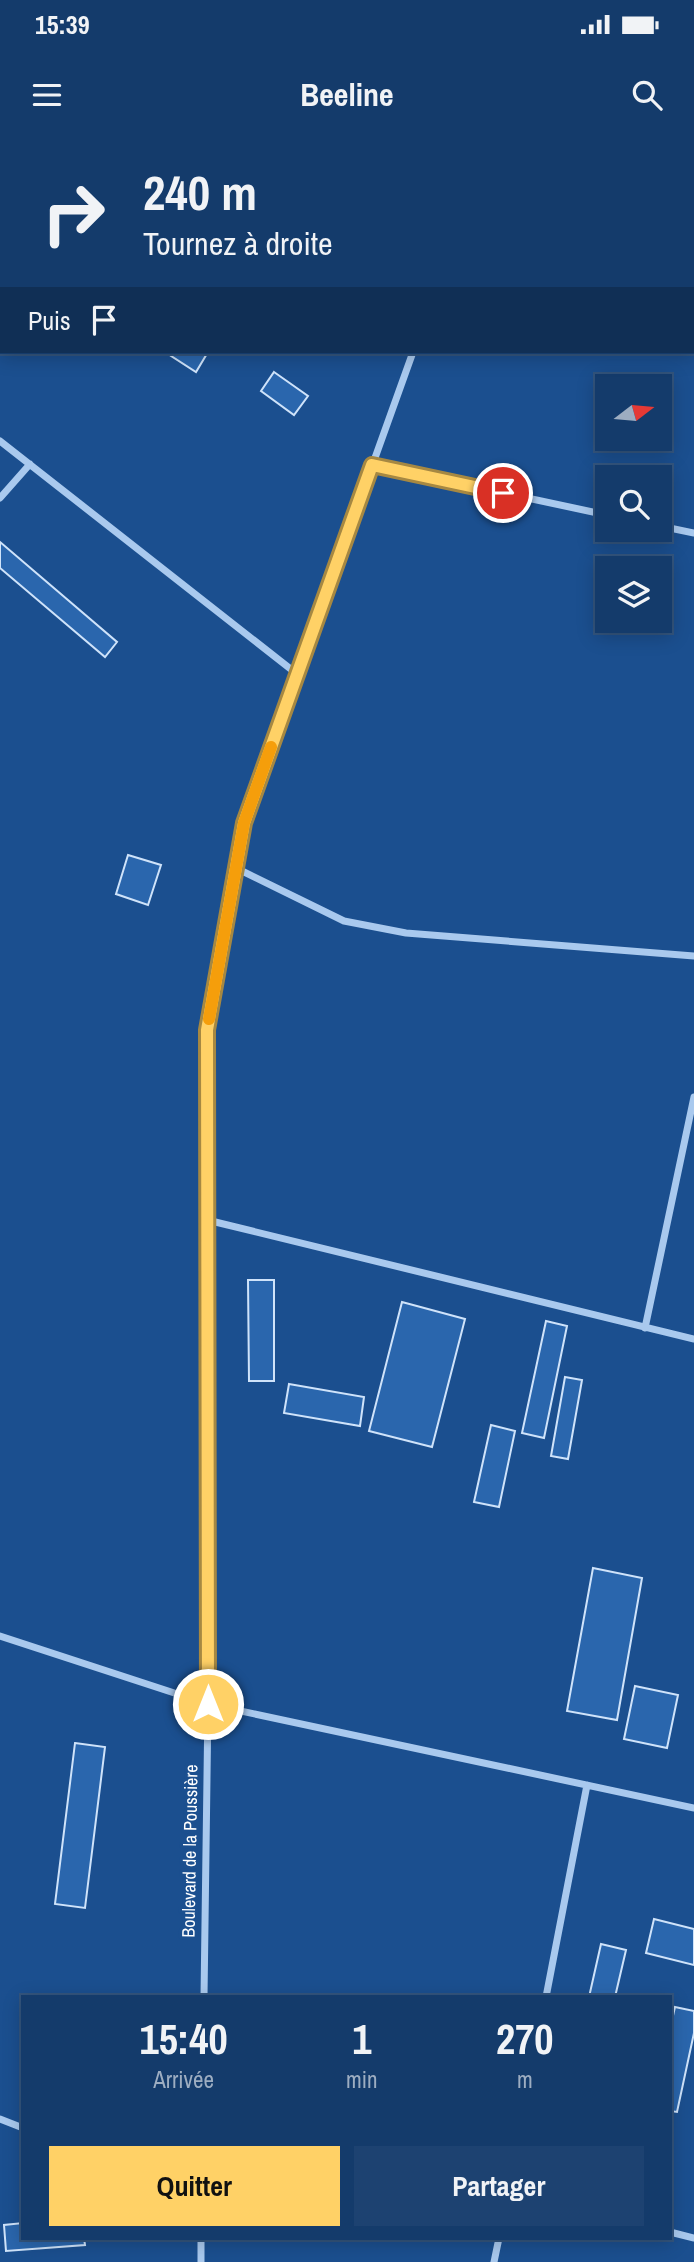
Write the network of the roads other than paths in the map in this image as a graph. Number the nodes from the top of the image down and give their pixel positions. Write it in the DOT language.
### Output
graph roads {
  1 [pos="412,354"];
  2 [pos="0,441"];
  3 [pos="30,464"];
  4 [pos="372,465"];
  5 [pos="0,498"];
  6 [pos="595,512"];
  7 [pos="672,528"];
  8 [pos="694,533"];
  9 [pos="297,674"];
  10 [pos="236,868"];
  11 [pos="694,956"];
  12 [pos="694,1097"];
  13 [pos="207,1220"];
  14 [pos="645,1328"];
  15 [pos="694,1339"];
  16 [pos="0,1636"];
  17 [pos="208,1704"];
  18 [pos="587,1785"];
  19 [pos="694,1808"];
  20 [pos="204,1995"];
  21 [pos="546,1995"];
  22 [pos="0,2119"];
  23 [pos="21,2127"];
  24 [pos="672,2232"];
  25 [pos="694,2238"];
  26 [pos="201,2240"];
  27 [pos="499,2240"];
  28 [pos="201,2262"];
  29 [pos="494,2262"];
  1 -- 4 [label="street, Boulevard de la Poussière"];
  2 -- 3 [label="street"];
  3 -- 5 [label="street"];
  3 -- 9 [label="street"];
  4 -- 6 [label="street"];
  4 -- 9 [label="street, Boulevard de la Poussière"];
  7 -- 8 [label="street"];
  9 -- 10 [label="street, Boulevard de la Poussière"];
  10 -- 11 [label="street"];
  10 -- 13 [label="street, Boulevard de la Poussière"];
  12 -- 14 [label="street"];
  13 -- 14 [label="street"];
  13 -- 17 [label="street, Boulevard de la Poussière"];
  14 -- 15 [label="street"];
  16 -- 17 [label="street"];
  17 -- 18 [label="street"];
  17 -- 20 [label="street, Boulevard de la Poussière"];
  18 -- 19 [label="street"];
  18 -- 21 [label="street"];
  22 -- 23 [label="street"];
  24 -- 25 [label="street"];
  26 -- 28 [label="street"];
  27 -- 29 [label="street"];
}
